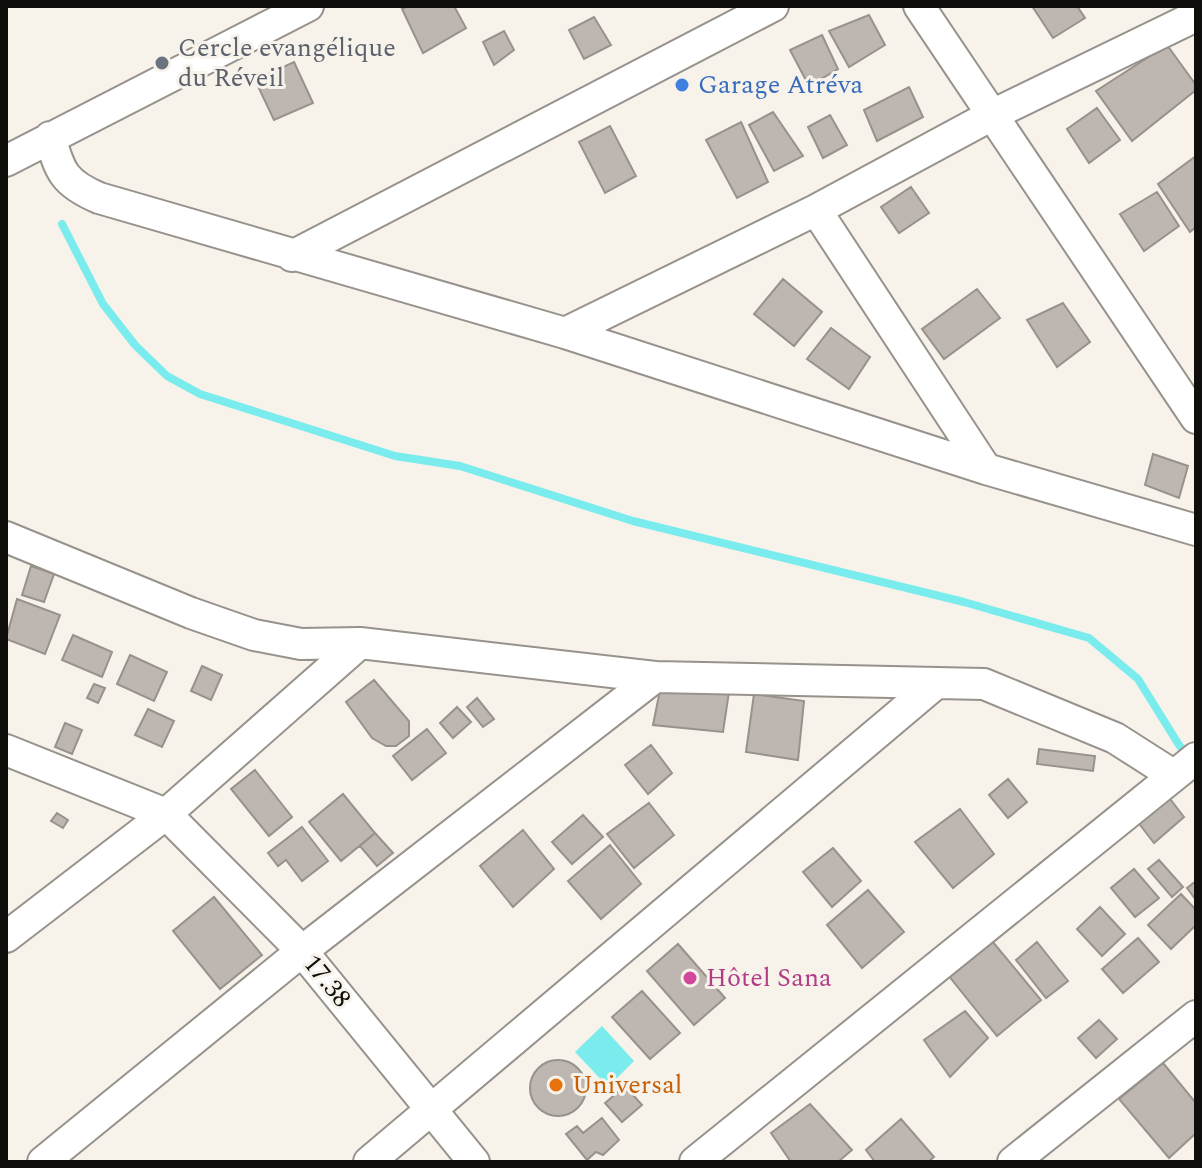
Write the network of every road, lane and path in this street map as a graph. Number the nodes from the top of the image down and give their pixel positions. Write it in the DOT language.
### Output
graph roads {
  1 [pos="308,6"];
  2 [pos="773,6"];
  3 [pos="919,6"];
  4 [pos="1196,16"];
  5 [pos="992,115"];
  6 [pos="50,137"];
  7 [pos="6,161"];
  8 [pos="816,210"];
  9 [pos="292,256"];
  10 [pos="565,333"];
  11 [pos="1196,418"];
  12 [pos="986,469"];
  13 [pos="1196,530"];
  14 [pos="6,537"];
  15 [pos="360,643"];
  16 [pos="655,677"];
  17 [pos="934,685"];
  18 [pos="6,750"];
  19 [pos="1182,769"];
  20 [pos="166,814"];
  21 [pos="6,937"];
  22 [pos="302,951"];
  23 [pos="1196,1016"];
  24 [pos="431,1109"];
  25 [pos="43,1162"];
  26 [pos="369,1162"];
  27 [pos="474,1162"];
  28 [pos="695,1162"];
  29 [pos="1013,1162"];
  1 -- 6 [label="street"];
  2 -- 9 [label="street"];
  3 -- 5 [label="street"];
  4 -- 5 [label="street"];
  5 -- 8 [label="street"];
  5 -- 11 [label="street"];
  6 -- 7 [label="street"];
  6 -- 9 [label="street"];
  8 -- 10 [label="street"];
  8 -- 12 [label="street"];
  9 -- 10 [label="street"];
  10 -- 12 [label="street"];
  12 -- 13 [label="street"];
  14 -- 15 [label="street"];
  15 -- 16 [label="street"];
  15 -- 20 [label="street"];
  16 -- 17 [label="street"];
  16 -- 22 [label="street"];
  17 -- 19 [label="street"];
  17 -- 24 [label="street"];
  18 -- 20 [label="street"];
  19 -- 28 [label="street"];
  20 -- 21 [label="street"];
  20 -- 22 [label="street, 17.38"];
  22 -- 24 [label="street, 17.38"];
  22 -- 25 [label="street"];
  23 -- 29 [label="street"];
  24 -- 26 [label="street"];
  24 -- 27 [label="street, 17.38"];
}
